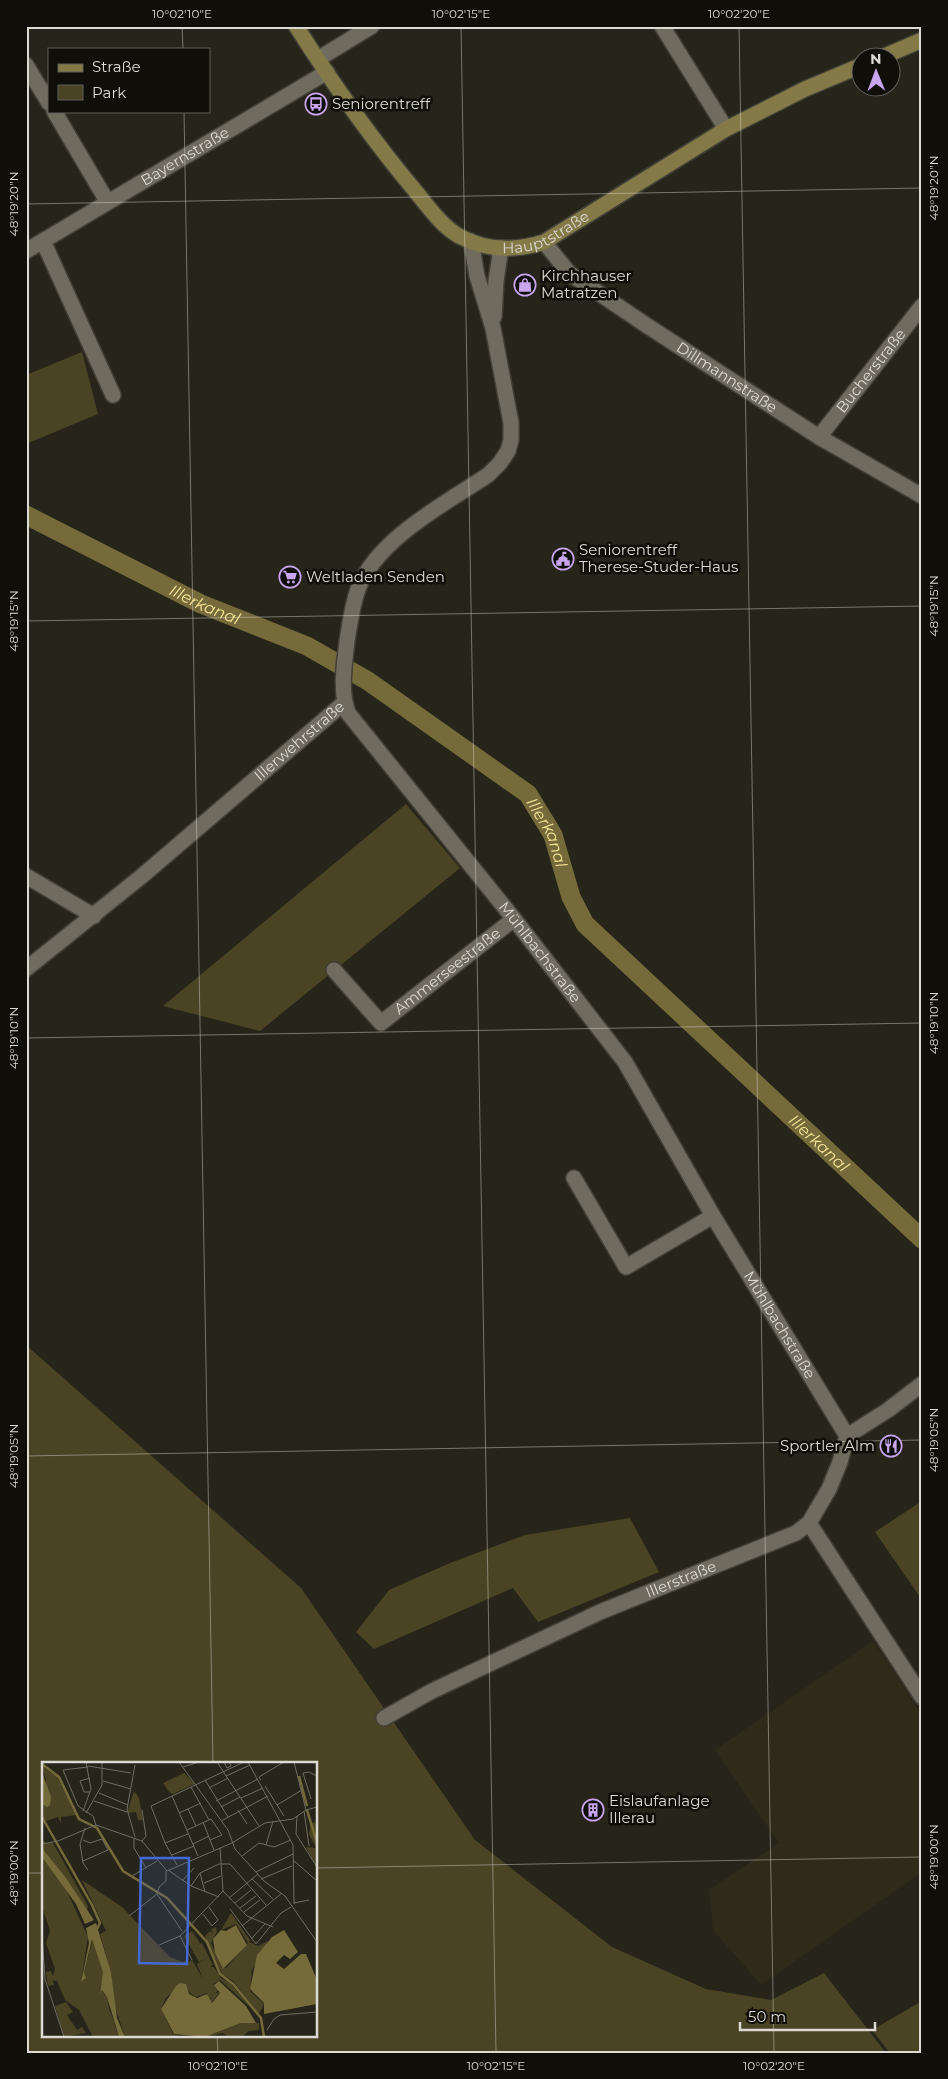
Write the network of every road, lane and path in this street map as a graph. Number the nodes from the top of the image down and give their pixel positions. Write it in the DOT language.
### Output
graph roads {
  1 [pos="296,26"];
  2 [pos="372,26"];
  3 [pos="662,26"];
  4 [pos="922,40"];
  5 [pos="900,49"];
  6 [pos="26,65"];
  7 [pos="322,65"];
  8 [pos="850,70"];
  9 [pos="48,101"];
  10 [pos="55,112"];
  11 [pos="726,129"];
  12 [pos="107,201"];
  13 [pos="43,240"];
  14 [pos="471,242"];
  15 [pos="544,242"];
  16 [pos="501,248"];
  17 [pos="26,251"];
  18 [pos="922,306"];
  19 [pos="493,328"];
  20 [pos="113,395"];
  21 [pos="819,437"];
  22 [pos="922,496"];
  23 [pos="344,697"];
  24 [pos="26,876"];
  25 [pos="94,916"];
  26 [pos="514,919"];
  27 [pos="26,969"];
  28 [pos="334,970"];
  29 [pos="574,1178"];
  30 [pos="712,1216"];
  31 [pos="922,1384"];
  32 [pos="847,1436"];
  33 [pos="809,1523"];
  34 [pos="922,1697"];
  35 [pos="384,1718"];
  1 -- 7 [label="main road, Hauptstraße"];
  2 -- 7 [label="street, Bayernstraße"];
  3 -- 11 [label="street"];
  4 -- 5 [label="main road"];
  6 -- 9 [label="street"];
  7 -- 12 [label="street, Bayernstraße"];
  7 -- 14 [label="main road, Hauptstraße"];
  8 -- 11 [label="main road, Hauptstraße"];
  10 -- 12 [label="street"];
  11 -- 15 [label="main road, Hauptstraße"];
  12 -- 13 [label="street, Bayernstraße"];
  13 -- 17 [label="street, Bayernstraße"];
  13 -- 20 [label="street"];
  14 -- 16 [label="main road, Hauptstraße"];
  14 -- 19 [label="street, Illerwehrstraße"];
  15 -- 16 [label="main road, Hauptstraße"];
  15 -- 21 [label="street, Dillmannstraße"];
  16 -- 19 [label="street, Illerwehrstraße"];
  18 -- 21 [label="street, Bucherstraße"];
  19 -- 23 [label="street, Illerwehrstraße"];
  21 -- 22 [label="street, Dillmannstraße"];
  23 -- 25 [label="street, Illerwehrstraße"];
  23 -- 26 [label="street, Mühlbachstraße"];
  24 -- 25 [label="street"];
  25 -- 27 [label="street, Illerwehrstraße"];
  26 -- 28 [label="street, Ammerseestraße"];
  26 -- 30 [label="street, Mühlbachstraße"];
  29 -- 30 [label="street"];
  30 -- 32 [label="street, Mühlbachstraße"];
  31 -- 32 [label="street"];
  32 -- 33 [label="street, Illerstraße"];
  33 -- 34 [label="street"];
  33 -- 35 [label="street, Illerstraße"];
}
